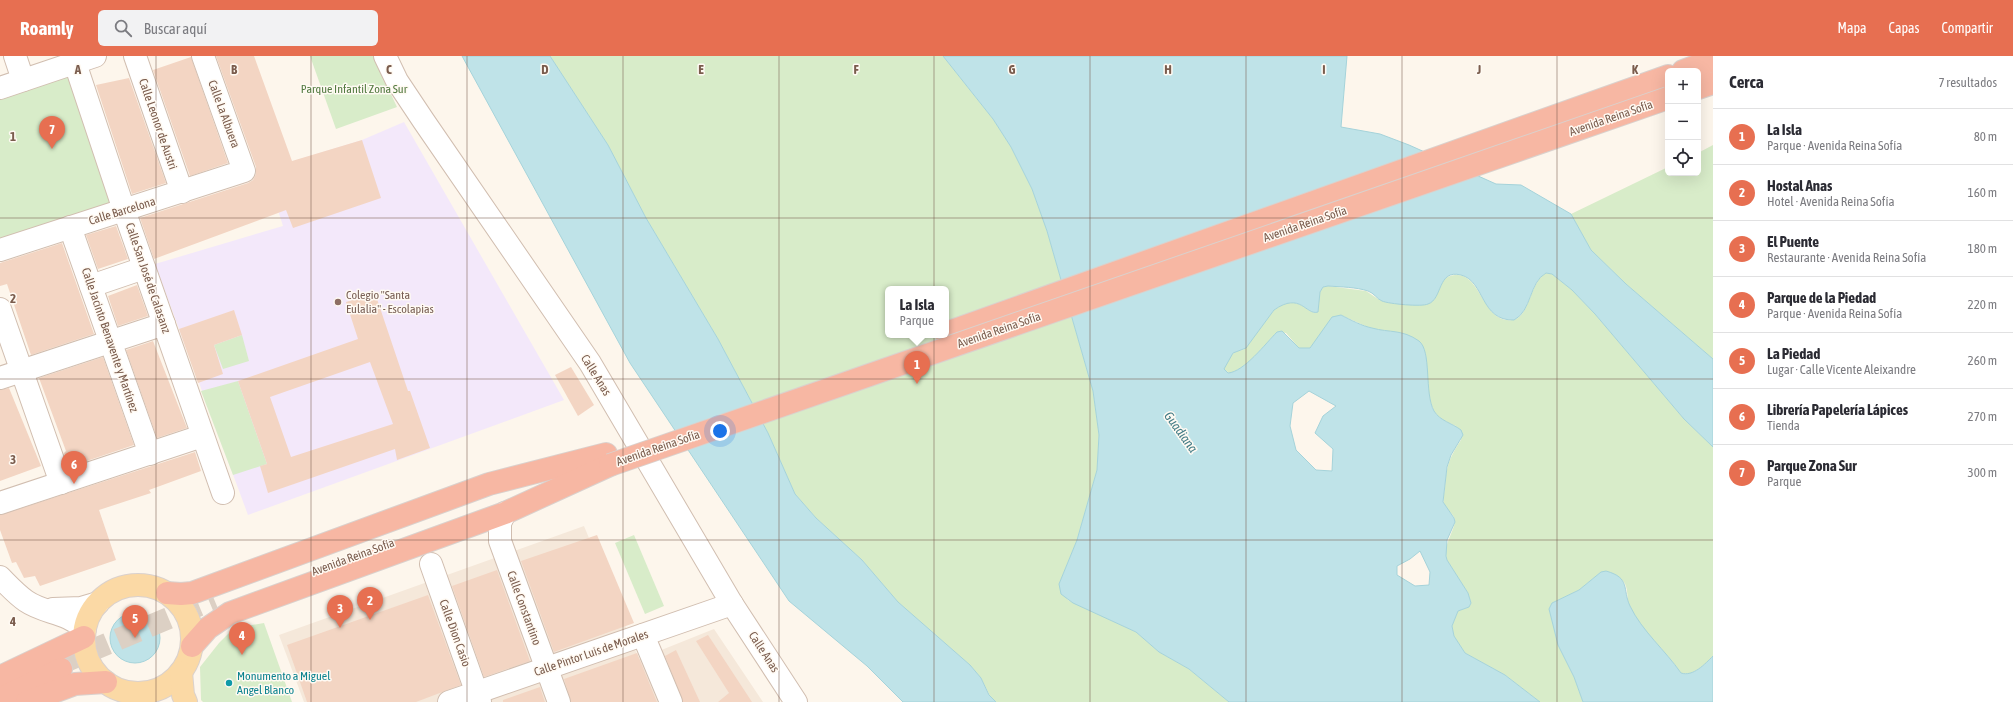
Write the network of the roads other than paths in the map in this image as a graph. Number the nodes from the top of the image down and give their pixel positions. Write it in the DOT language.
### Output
graph roads {
  1 [pos="15,56"];
  2 [pos="135,56"];
  3 [pos="203,56"];
  4 [pos="385,56"];
  5 [pos="87,58"];
  6 [pos="1713,60"];
  7 [pos="1691,68"];
  8 [pos="1665,77"];
  9 [pos="23,80"];
  10 [pos="1713,83"];
  11 [pos="1701,87"];
  12 [pos="0,88"];
  13 [pos="1665,99"];
  14 [pos="244,171"];
  15 [pos="182,192"];
  16 [pos="124,210"];
  17 [pos="70,227"];
  18 [pos="0,250"];
  19 [pos="144,268"];
  20 [pos="91,286"];
  21 [pos="0,309"];
  22 [pos="164,324"];
  23 [pos="949,332"];
  24 [pos="932,338"];
  25 [pos="110,341"];
  26 [pos="21,371"];
  27 [pos="0,378"];
  28 [pos="202,436"];
  29 [pos="150,454"];
  30 [pos="608,459"];
  31 [pos="61,483"];
  32 [pos="223,493"];
  33 [pos="0,504"];
  34 [pos="505,513"];
  35 [pos="431,564"];
  36 [pos="0,577"];
  37 [pos="167,593"];
  38 [pos="216,602"];
  39 [pos="98,603"];
  40 [pos="732,604"];
  41 [pos="48,609"];
  42 [pos="85,633"];
  43 [pos="643,635"];
  44 [pos="192,646"];
  45 [pos="547,668"];
  46 [pos="181,672"];
  47 [pos="0,677"];
  48 [pos="106,682"];
  49 [pos="0,690"];
  50 [pos="147,697"];
  51 [pos="478,697"];
  52 [pos="0,699"];
  53 [pos="27,702"];
  54 [pos="186,702"];
  55 [pos="449,702"];
  56 [pos="559,702"];
  57 [pos="671,702"];
  58 [pos="796,702"];
  1 -- 9 [label="street"];
  2 -- 15 [label="street, Calle Leonor de Austri"];
  3 -- 14 [label="street, Calle La Albuera"];
  4 -- 40 [label="street, Calle Anas"];
  5 -- 9 [label="street"];
  5 -- 16 [label="street, Calle San José de Calasanz"];
  6 -- 7 [label="highway"];
  8 -- 23 [label="highway, Avenida Reina Sofía"];
  9 -- 12 [label="street"];
  10 -- 11 [label="highway"];
  13 -- 30 [label="highway, Avenida Reina Sofía, bridge"];
  14 -- 15 [label="street, Calle Barcelona"];
  15 -- 16 [label="street, Calle Barcelona"];
  16 -- 17 [label="street, Calle Barcelona"];
  16 -- 19 [label="street, Calle San José de Calasanz"];
  17 -- 18 [label="street, Calle Barcelona"];
  17 -- 20 [label="street, Calle Jacinto Benavente y Martínez"];
  19 -- 20 [label="street"];
  19 -- 22 [label="street, Calle San José de Calasanz"];
  20 -- 25 [label="street, Calle Jacinto Benavente y Martínez"];
  21 -- 26 [label="street"];
  22 -- 25 [label="street"];
  22 -- 28 [label="street, Calle San José de Calasanz"];
  24 -- 30 [label="highway, Avenida Reina Sofía"];
  25 -- 26 [label="street"];
  25 -- 29 [label="street, Calle Jacinto Benavente y Martínez"];
  26 -- 27 [label="street"];
  26 -- 31 [label="street"];
  28 -- 29 [label="street"];
  28 -- 32 [label="street, Calle San José de Calasanz"];
  29 -- 31 [label="street"];
  30 -- 34 [label="highway"];
  30 -- 37 [label="highway"];
  30 -- 38 [label="highway, Avenida Reina Sofía"];
  31 -- 33 [label="street"];
  34 -- 44 [label="highway"];
  34 -- 45 [label="street, Calle Constantino"];
  35 -- 51 [label="street, Calle Dion Casio"];
  36 -- 41 [label="street"];
  37 -- 39 [label="main road"];
  37 -- 44 [label="main road"];
  39 -- 41 [label="street"];
  39 -- 42 [label="main road"];
  40 -- 43 [label="street, Calle Pintor Luis de Morales"];
  40 -- 58 [label="street, Calle Anas"];
  41 -- 42 [label="street"];
  42 -- 47 [label="highway"];
  42 -- 48 [label="main road"];
  43 -- 45 [label="street, Calle Pintor Luis de Morales"];
  43 -- 57 [label="street"];
  44 -- 46 [label="main road"];
  45 -- 51 [label="street, Calle Pintor Luis de Morales"];
  45 -- 56 [label="street, Calle Constantino"];
  46 -- 50 [label="main road"];
  46 -- 54 [label="main road"];
  48 -- 50 [label="main road"];
  48 -- 53 [label="highway"];
  49 -- 52 [label="highway"];
  51 -- 55 [label="street, Calle Pintor Luis de Morales"];
}
